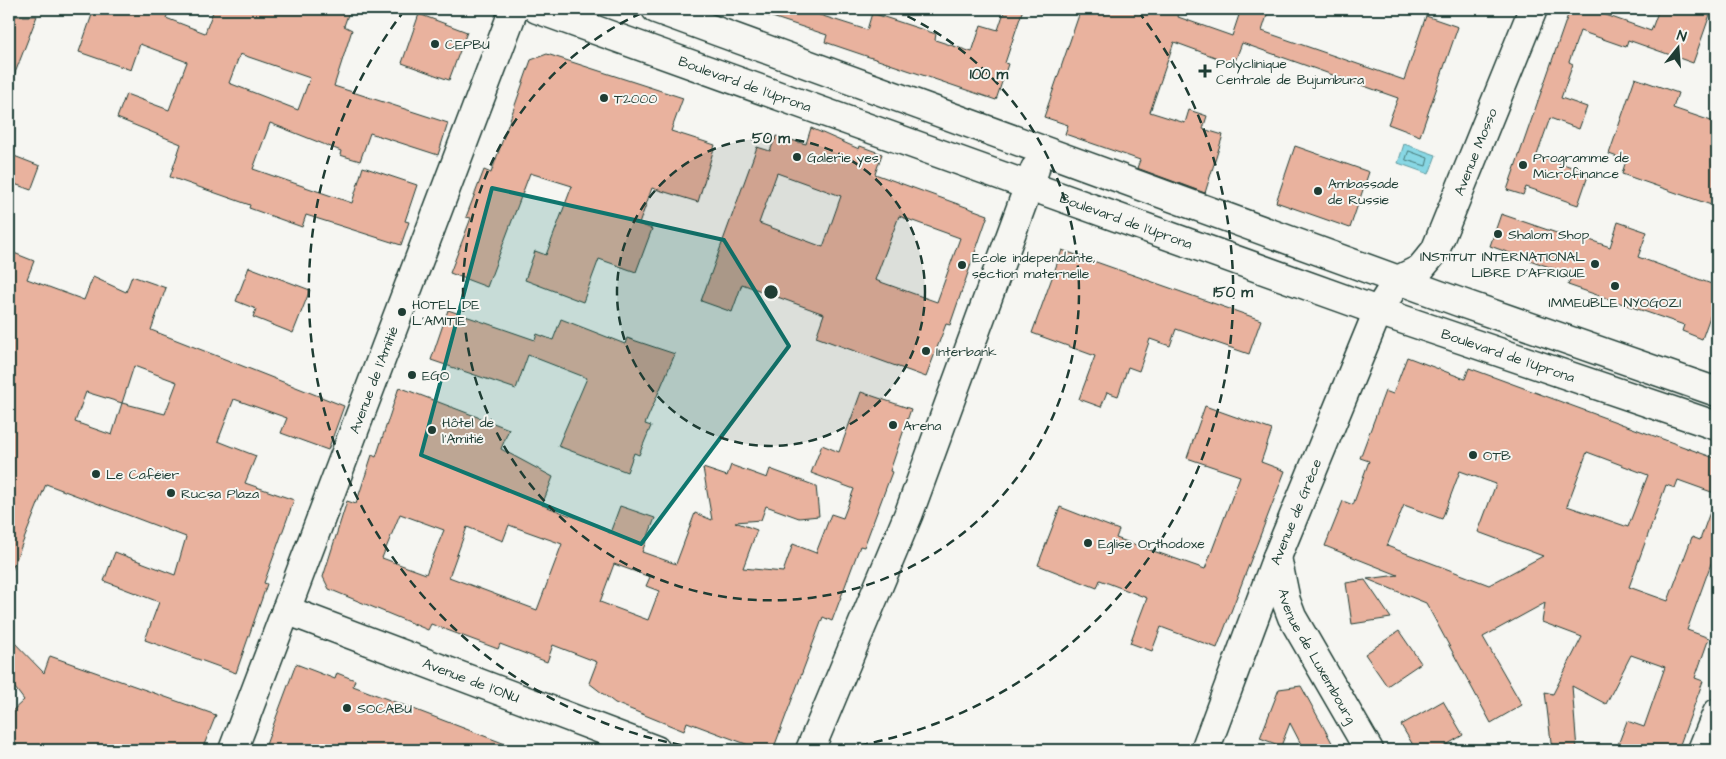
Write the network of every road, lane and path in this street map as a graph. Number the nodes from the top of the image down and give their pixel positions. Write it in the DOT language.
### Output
graph roads {
  1 [pos="514,9"];
  2 [pos="537,9"];
  3 [pos="656,9"];
  4 [pos="1533,9"];
  5 [pos="1041,151"];
  6 [pos="1029,186"];
  7 [pos="1398,280"];
  8 [pos="1378,310"];
  9 [pos="1717,392"];
  10 [pos="1717,426"];
  11 [pos="1277,556"];
  12 [pos="286,610"];
  13 [pos="1717,714"];
  14 [pos="233,750"];
  15 [pos="656,750"];
  16 [pos="810,750"];
  17 [pos="1205,750"];
  18 [pos="1369,750"];
  19 [pos="1702,750"];
  1 -- 12 [label="street, Avenue de l'Amitié"];
  2 -- 6 [label="street, Boulevard de l'Uprona"];
  3 -- 5 [label="street"];
  4 -- 7 [label="street, Avenue Mosso"];
  5 -- 6 [label="street"];
  5 -- 7 [label="street"];
  6 -- 8 [label="street, Boulevard de l'Uprona"];
  6 -- 16 [label="street"];
  7 -- 8 [label="street, Avenue de Grèce"];
  7 -- 9 [label="street"];
  8 -- 10 [label="street, Boulevard de l'Uprona"];
  8 -- 11 [label="street, Avenue de Grèce"];
  11 -- 17 [label="street, Avenue de Grèce"];
  11 -- 18 [label="street, Avenue de Luxembourg"];
  12 -- 14 [label="street, Avenue de l'Amitié"];
  12 -- 15 [label="street, Avenue de l'ONU"];
  13 -- 19 [label="street"];
}
